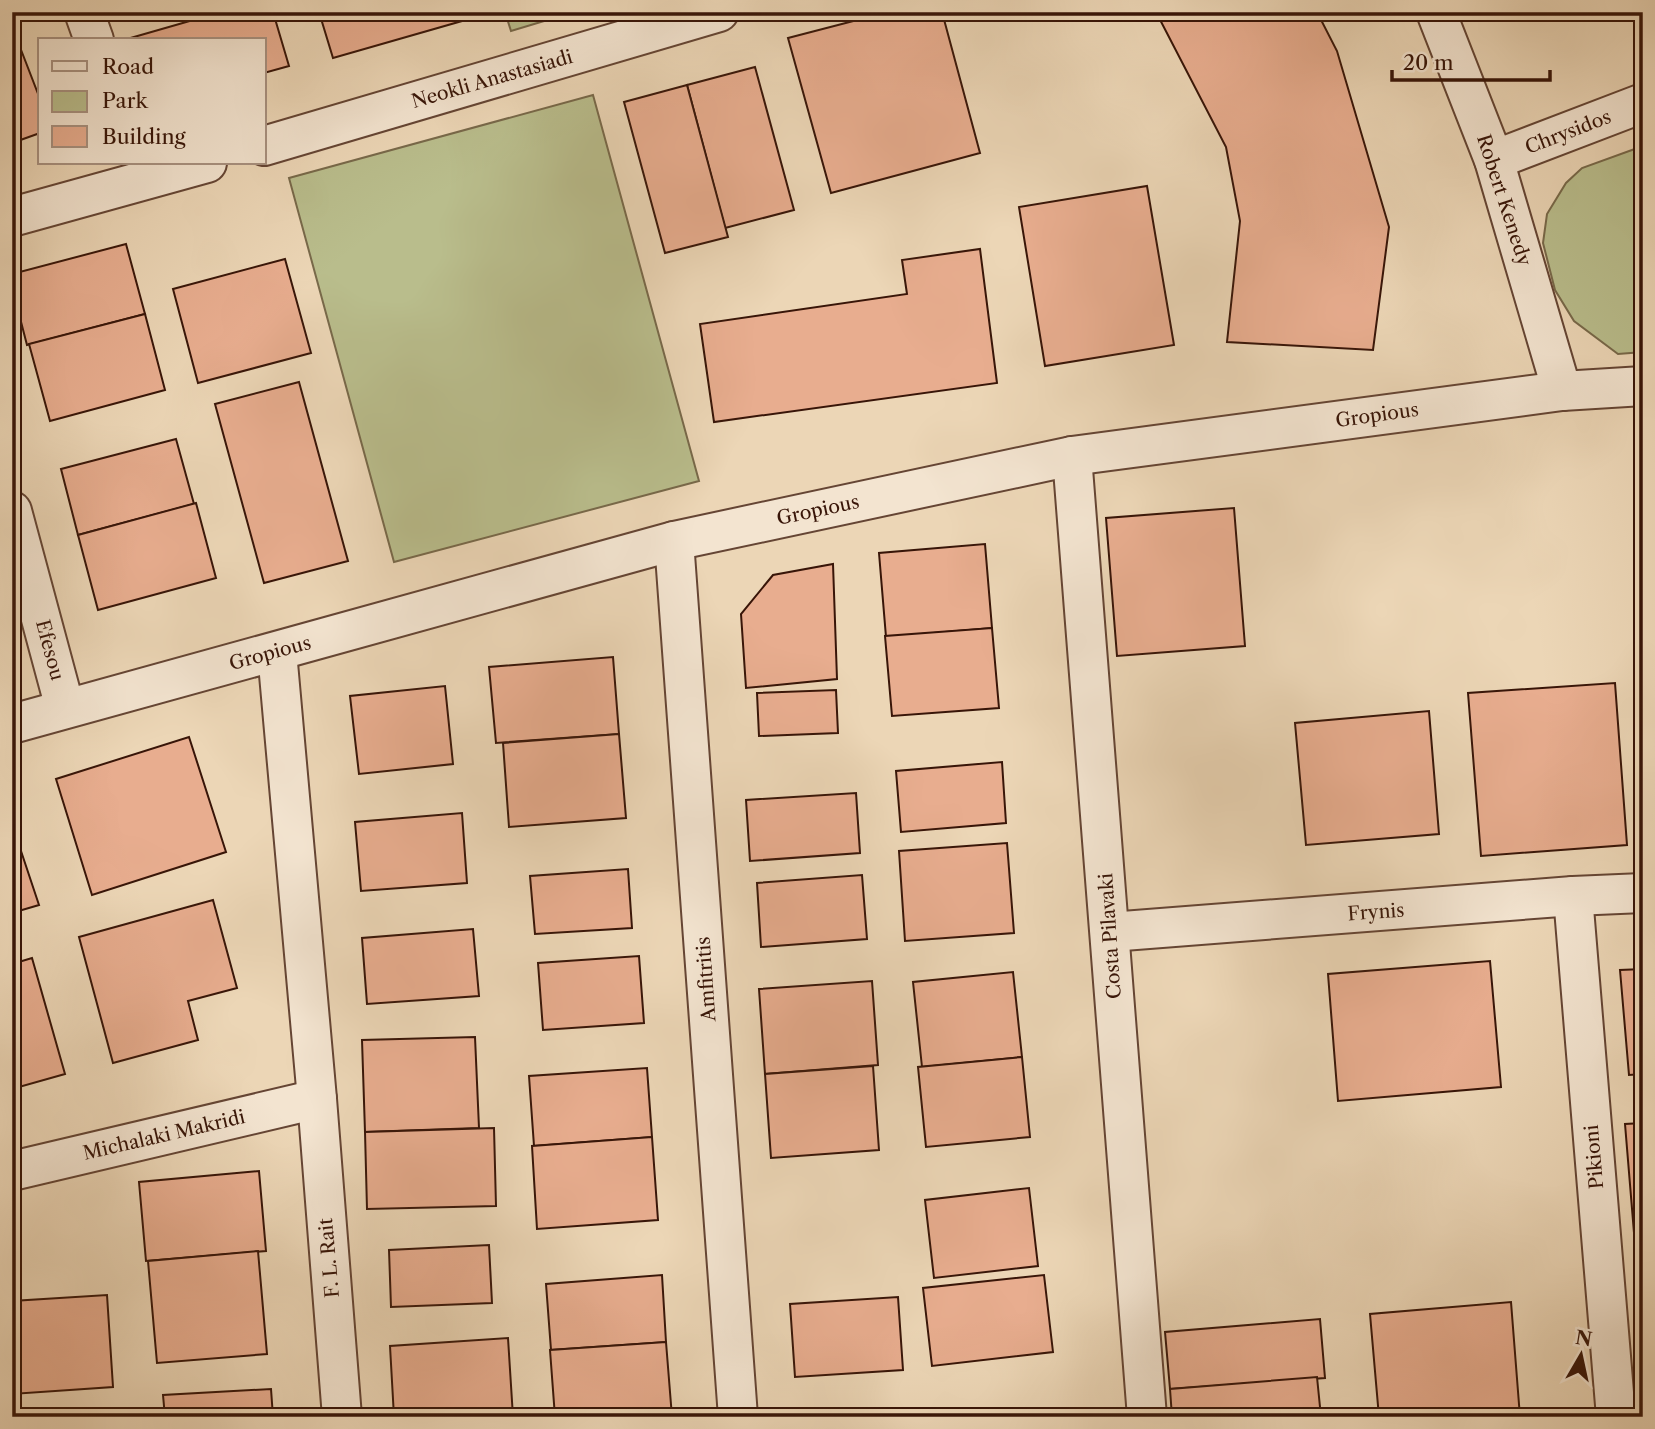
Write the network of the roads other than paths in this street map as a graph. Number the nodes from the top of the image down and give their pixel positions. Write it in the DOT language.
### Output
graph roads {
  1 [pos="83,12"];
  2 [pos="719,12"];
  3 [pos="1436,12"];
  4 [pos="93,38"];
  5 [pos="1643,103"];
  6 [pos="266,145"];
  7 [pos="1494,160"];
  8 [pos="200,164"];
  9 [pos="142,172"];
  10 [pos="12,217"];
  11 [pos="1643,386"];
  12 [pos="1562,391"];
  13 [pos="1072,456"];
  14 [pos="12,511"];
  15 [pos="674,541"];
  16 [pos="277,652"];
  17 [pos="65,708"];
  18 [pos="12,724"];
  19 [pos="1643,893"];
  20 [pos="1573,896"];
  21 [pos="1110,932"];
  22 [pos="317,1099"];
  23 [pos="12,1171"];
  24 [pos="342,1417"];
  25 [pos="738,1417"];
  26 [pos="1147,1417"];
  27 [pos="1616,1417"];
  1 -- 4 [label="street"];
  2 -- 6 [label="street, Neokli Anastasiadi"];
  3 -- 7 [label="street, Robert Kenedy"];
  5 -- 7 [label="street, Chrysidos"];
  7 -- 12 [label="street, Robert Kenedy"];
  8 -- 9 [label="street"];
  9 -- 10 [label="street"];
  11 -- 12 [label="street, Gropious"];
  12 -- 13 [label="street, Gropious"];
  13 -- 15 [label="street, Gropious"];
  13 -- 21 [label="street, Costa Pilavaki"];
  14 -- 17 [label="street, Efesou"];
  15 -- 16 [label="street, Gropious"];
  15 -- 25 [label="street, Amfitritis"];
  16 -- 17 [label="street, Gropious"];
  16 -- 22 [label="street, F. L. Rait"];
  17 -- 18 [label="street, Gropious"];
  19 -- 20 [label="street, Frynis"];
  20 -- 21 [label="street, Frynis"];
  20 -- 27 [label="street, Pikioni"];
  21 -- 26 [label="street, Costa Pilavaki"];
  22 -- 23 [label="street, Michalaki Makridi"];
  22 -- 24 [label="street, F. L. Rait"];
}
